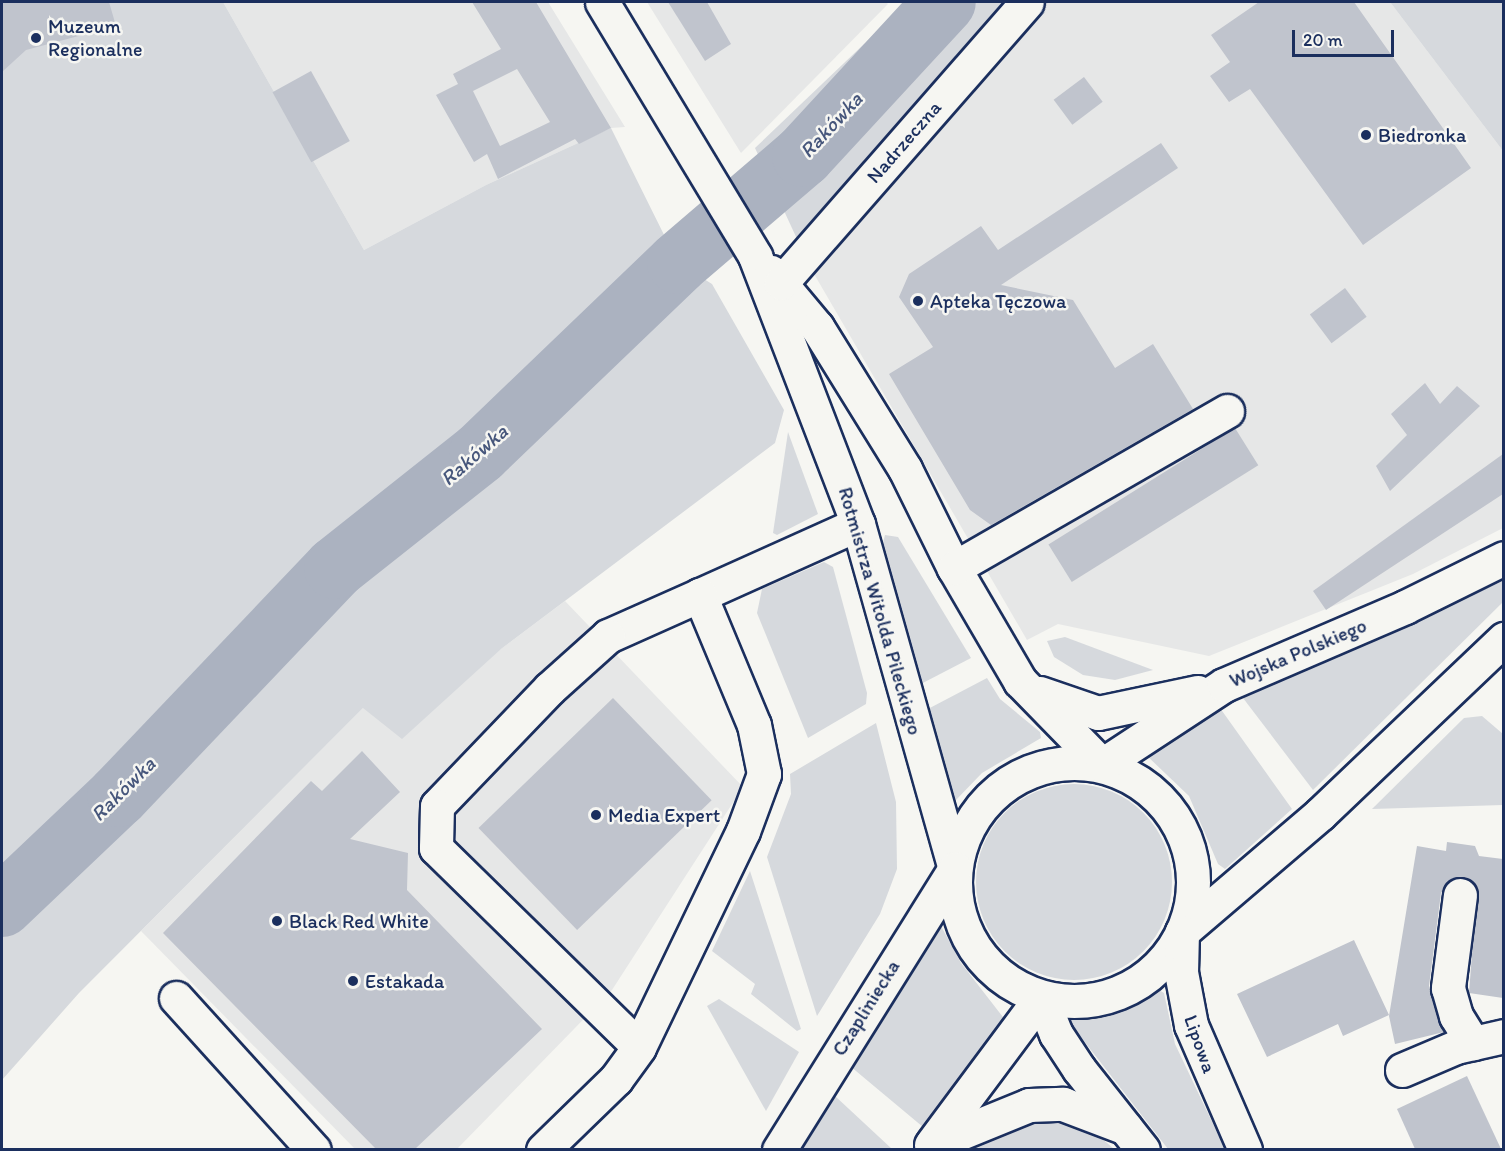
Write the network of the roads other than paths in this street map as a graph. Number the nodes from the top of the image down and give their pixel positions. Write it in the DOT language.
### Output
graph roads {
  1 [pos="602,2"];
  2 [pos="1027,2"];
  3 [pos="755,256"];
  4 [pos="781,283"];
  5 [pos="1227,411"];
  6 [pos="858,524"];
  7 [pos="1503,558"];
  8 [pos="954,568"];
  9 [pos="700,595"];
  10 [pos="1503,639"];
  11 [pos="1020,681"];
  12 [pos="1224,685"];
  13 [pos="1102,765"];
  14 [pos="955,868"];
  15 [pos="1460,896"];
  16 [pos="1182,932"];
  17 [pos="1041,997"];
  18 [pos="176,998"];
  19 [pos="1488,1039"];
  20 [pos="639,1047"];
  21 [pos="1402,1070"];
  22 [pos="1135,1139"];
  23 [pos="929,1147"];
  24 [pos="314,1149"];
  25 [pos="543,1149"];
  26 [pos="779,1149"];
  27 [pos="1245,1149"];
  1 -- 3 [label="street, Rotmistrza Witolda Pileckiego"];
  2 -- 4 [label="street, Nadrzeczna"];
  3 -- 4 [label="street, Rotmistrza Witolda Pileckiego"];
  3 -- 6 [label="street, Rotmistrza Witolda Pileckiego"];
  4 -- 8 [label="street, Rotmistrza Witolda Pileckiego"];
  5 -- 8 [label="street"];
  6 -- 9 [label="street"];
  6 -- 14 [label="street, Rotmistrza Witolda Pileckiego"];
  7 -- 12 [label="street, Wojska Polskiego"];
  8 -- 11 [label="street, Rotmistrza Witolda Pileckiego"];
  9 -- 20 [label="street"];
  9 -- 20 [label="street"];
  10 -- 16 [label="street"];
  11 -- 12 [label="street"];
  11 -- 13 [label="street, Rotmistrza Witolda Pileckiego"];
  12 -- 13 [label="street, Wojska Polskiego"];
  13 -- 14 [label="street"];
  13 -- 16 [label="street"];
  14 -- 17 [label="street"];
  14 -- 26 [label="street, Czapliniecka"];
  15 -- 19 [label="street"];
  16 -- 17 [label="street"];
  16 -- 27 [label="street, Lipowa"];
  17 -- 22 [label="street"];
  17 -- 23 [label="street"];
  18 -- 24 [label="street"];
  19 -- 21 [label="street"];
  20 -- 25 [label="street"];
  22 -- 23 [label="street"];
}
